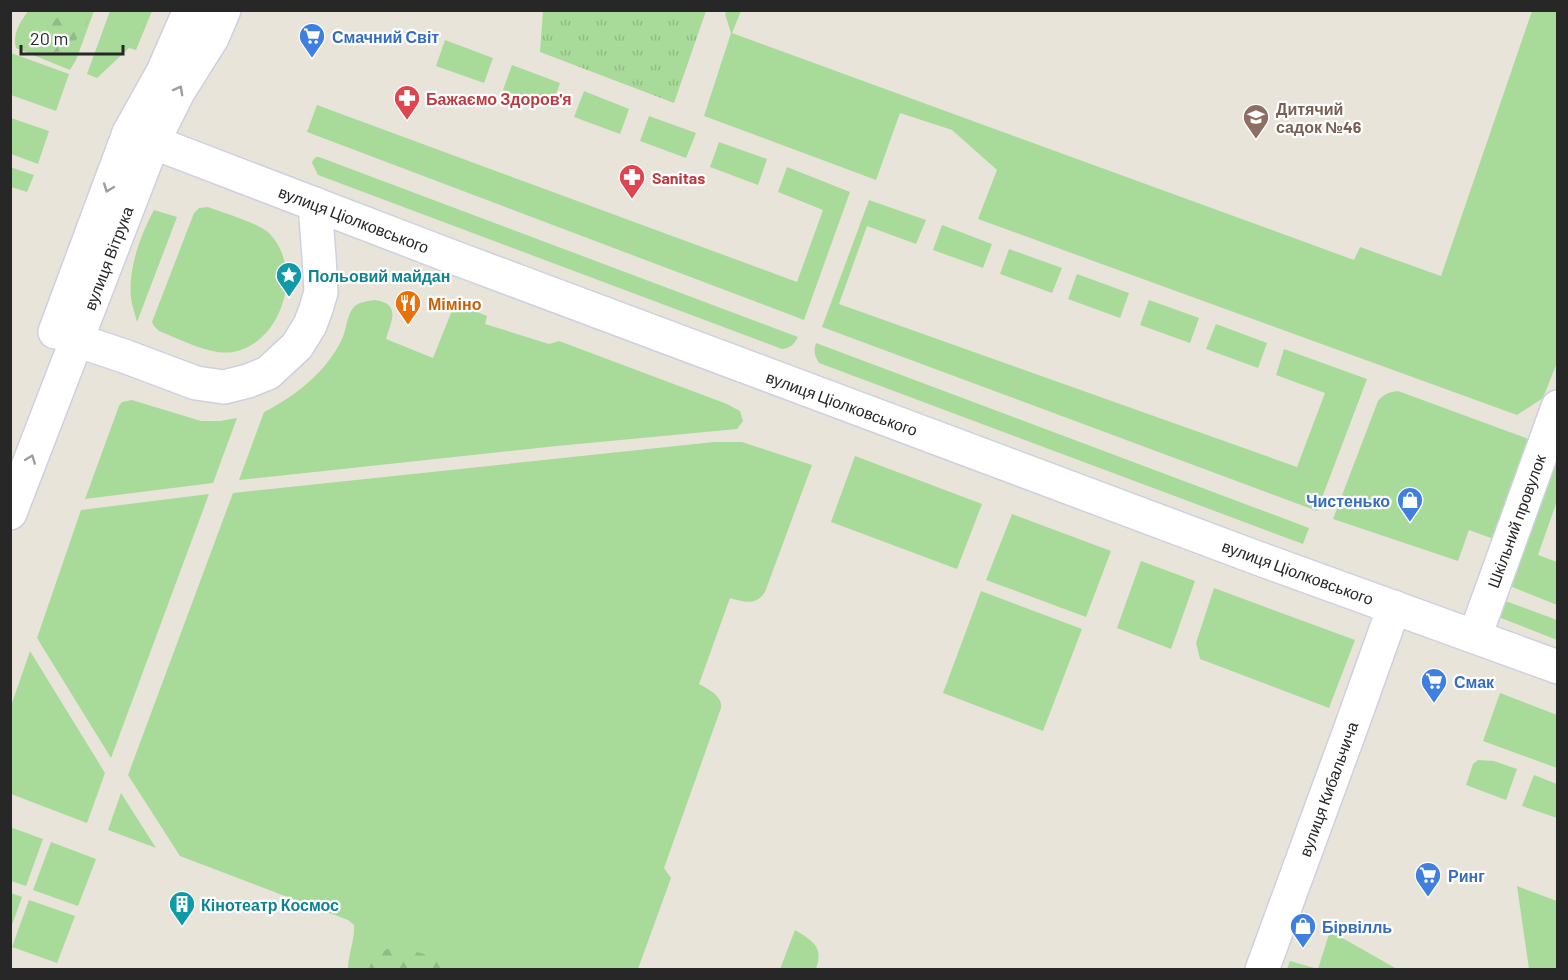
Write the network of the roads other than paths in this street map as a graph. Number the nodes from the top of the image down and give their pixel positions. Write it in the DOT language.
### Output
graph roads {
  1 [pos="190,10"];
  2 [pos="224,10"];
  3 [pos="141,138"];
  4 [pos="315,204"];
  5 [pos="76,340"];
  6 [pos="1557,407"];
  7 [pos="10,449"];
  8 [pos="10,513"];
  9 [pos="1394,607"];
  10 [pos="1475,636"];
  11 [pos="1557,666"];
  12 [pos="1262,969"];
  1 -- 3 [label="street, вулиця Вітрука"];
  3 -- 2 [label="street, вулиця Вітрука, one-way"];
  3 -- 4 [label="street, вулиця Ціолковського"];
  3 -- 5 [label="street, вулиця Вітрука"];
  3 -- 7 [label="street, вулиця Вітрука, one-way"];
  4 -- 5 [label="street"];
  4 -- 9 [label="street, вулиця Ціолковського"];
  8 -- 5 [label="street, вулиця Вітрука, one-way"];
  6 -- 10 [label="street, Шкільний провулок"];
  9 -- 10 [label="street, вулиця Ціолковського"];
  9 -- 12 [label="street, вулиця Кибальчича"];
  10 -- 11 [label="street, вулиця Ціолковського"];
}
